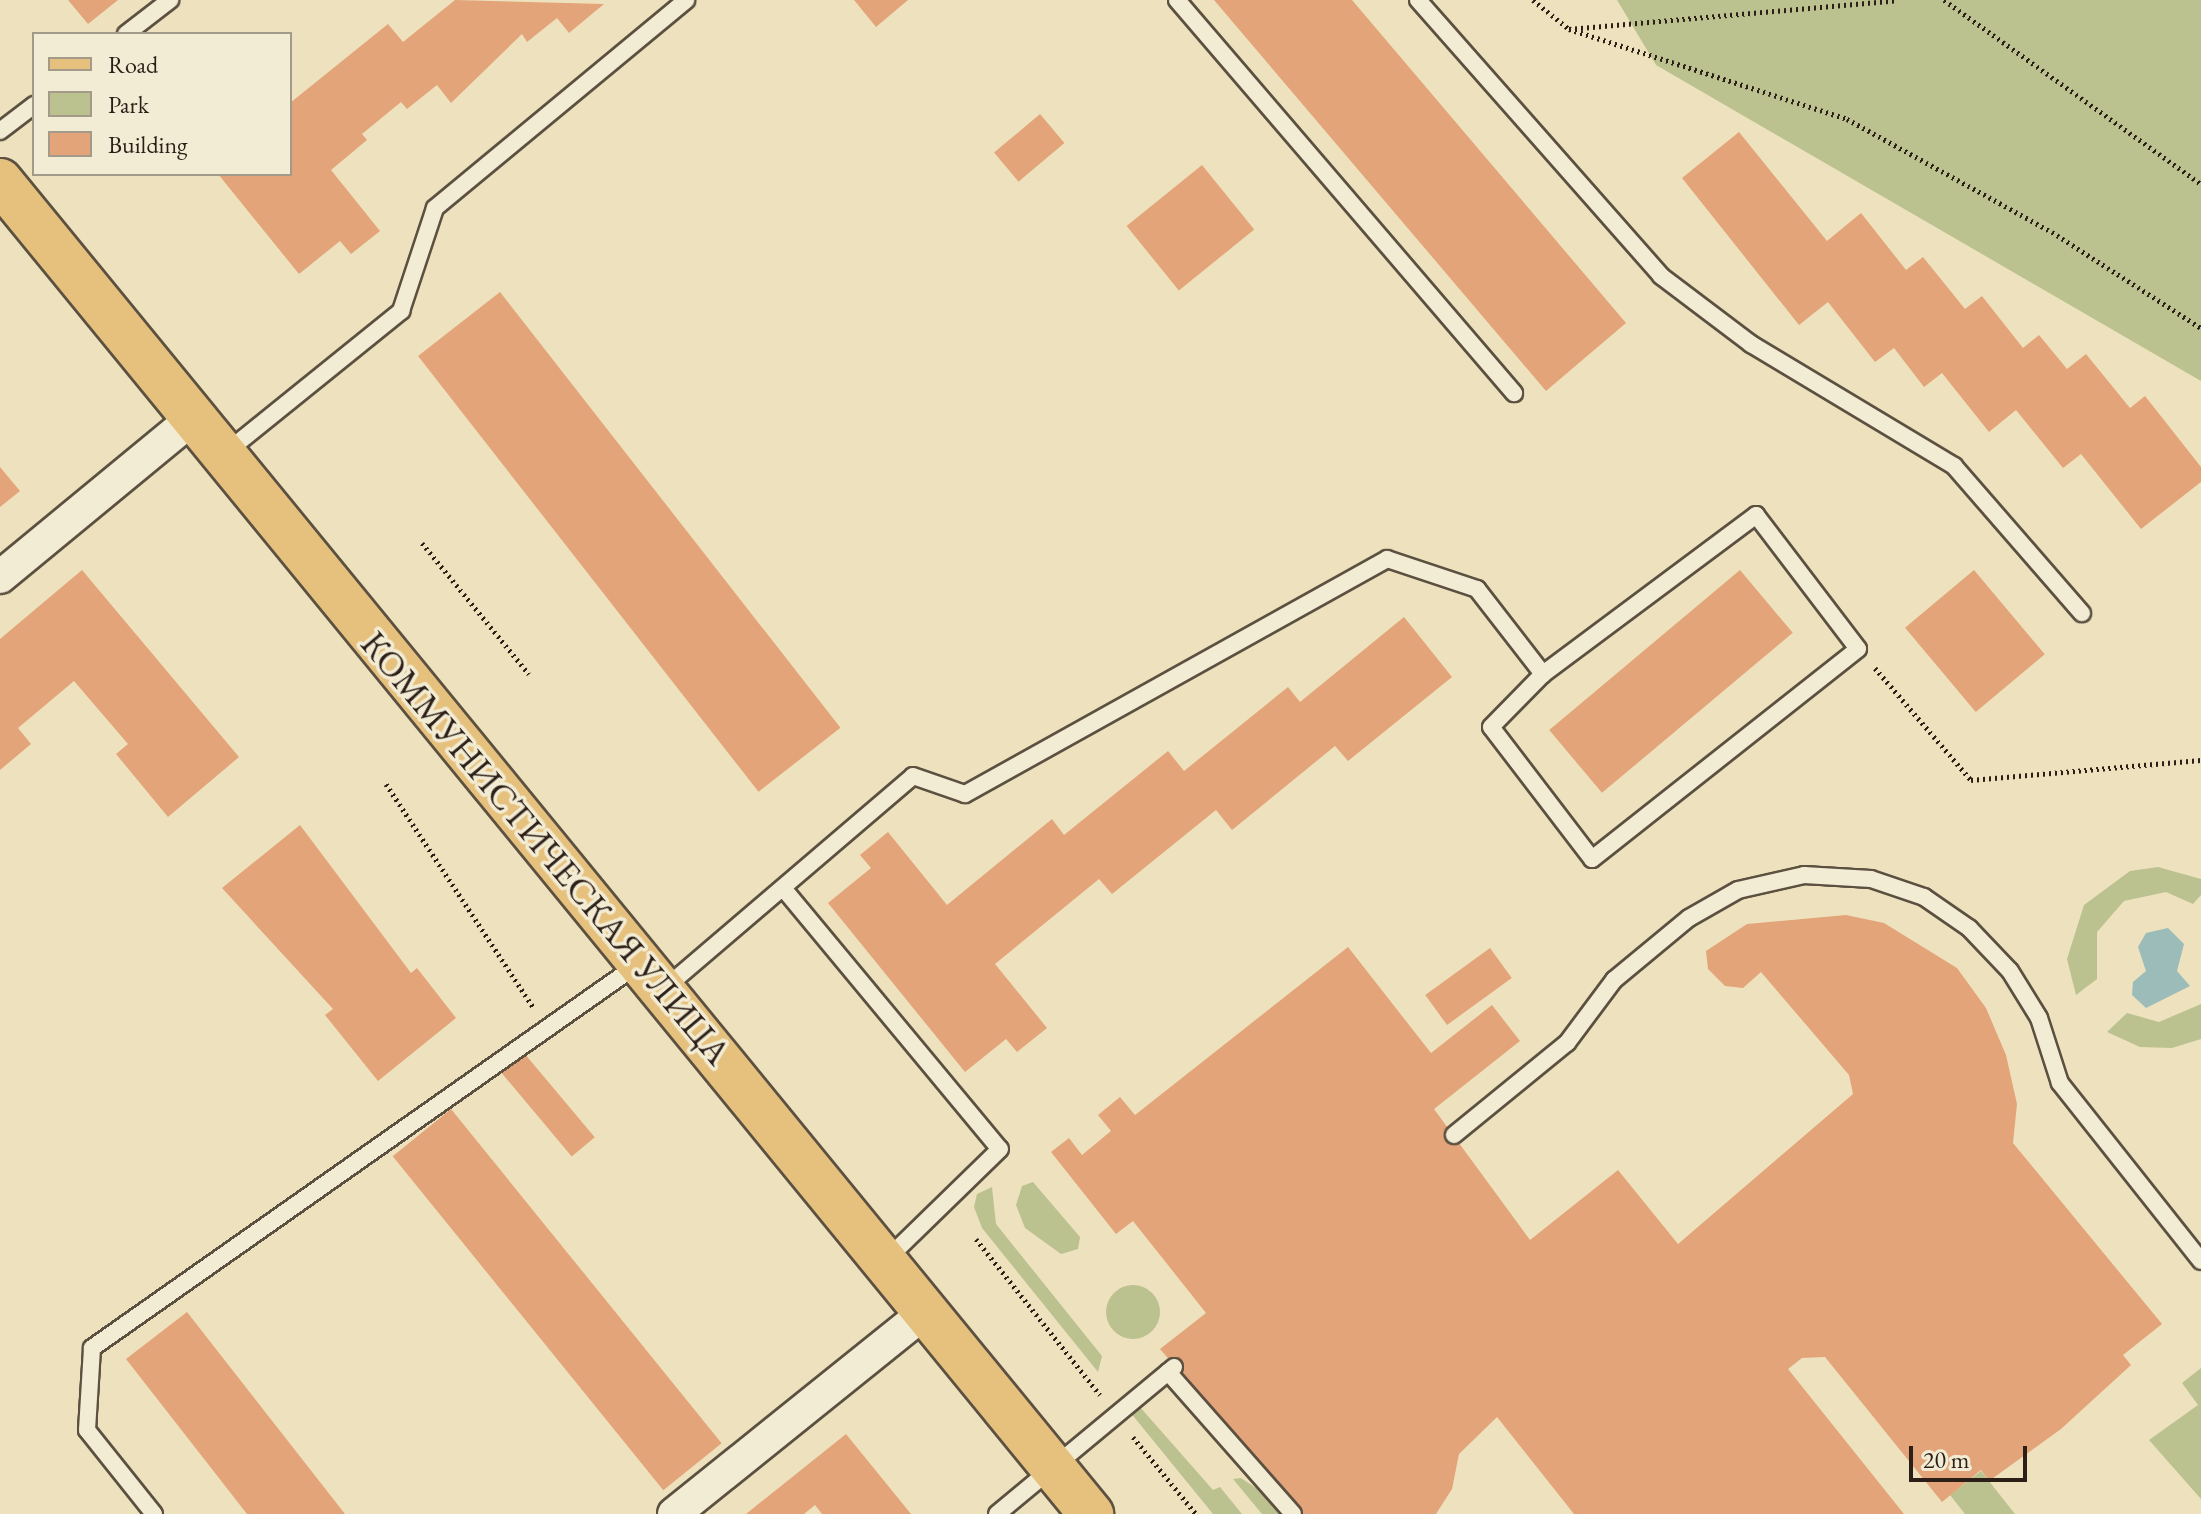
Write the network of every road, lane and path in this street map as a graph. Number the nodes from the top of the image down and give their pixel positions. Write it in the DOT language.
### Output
graph roads {
  1 [pos="170,0"];
  2 [pos="686,0"];
  3 [pos="1177,0"];
  4 [pos="1418,0"];
  5 [pos="1533,0"];
  6 [pos="1898,0"];
  7 [pos="1944,0"];
  8 [pos="1569,29"];
  9 [pos="129,32"];
  10 [pos="32,107"];
  11 [pos="0,131"];
  12 [pos="0,181"];
  13 [pos="2201,184"];
  14 [pos="2201,328"];
  15 [pos="1514,393"];
  16 [pos="193,418"];
  17 [pos="223,455"];
  18 [pos="422,543"];
  19 [pos="0,577"];
  20 [pos="2082,613"];
  21 [pos="1858,649"];
  22 [pos="529,674"];
  23 [pos="1543,674"];
  24 [pos="2201,760"];
  25 [pos="386,784"];
  26 [pos="783,888"];
  27 [pos="652,975"];
  28 [pos="547,1028"];
  29 [pos="1454,1135"];
  30 [pos="976,1239"];
  31 [pos="887,1259"];
  32 [pos="2201,1261"];
  33 [pos="929,1309"];
  34 [pos="1116,1416"];
  35 [pos="1055,1468"];
  36 [pos="154,1514"];
  37 [pos="674,1514"];
  38 [pos="997,1514"];
  39 [pos="1091,1514"];
  40 [pos="1196,1514"];
  41 [pos="1293,1514"];
  1 -- 9 [label="lane"];
  2 -- 17 [label="lane"];
  3 -- 15 [label="lane"];
  4 -- 20 [label="lane"];
  5 -- 8 [label="path"];
  6 -- 8 [label="path"];
  7 -- 13 [label="path"];
  8 -- 14 [label="path"];
  10 -- 11 [label="lane"];
  12 -- 16 [label="main road, КОММУНИСТИЧЕСКАЯ УЛИЦА"];
  16 -- 17 [label="main road, КОММУНИСТИЧЕСКАЯ УЛИЦА"];
  16 -- 19 [label="street"];
  17 -- 27 [label="main road, КОММУНИСТИЧЕСКАЯ УЛИЦА"];
  18 -- 22 [label="path"];
  21 -- 23 [label="lane"];
  21 -- 23 [label="lane"];
  21 -- 24 [label="path"];
  23 -- 26 [label="lane"];
  25 -- 28 [label="path"];
  26 -- 27 [label="lane"];
  26 -- 31 [label="lane"];
  27 -- 28 [label="lane"];
  27 -- 31 [label="main road, КОММУНИСТИЧЕСКАЯ УЛИЦА"];
  28 -- 36 [label="lane"];
  29 -- 32 [label="lane"];
  30 -- 34 [label="path"];
  31 -- 33 [label="main road, КОММУНИСТИЧЕСКАЯ УЛИЦА"];
  33 -- 35 [label="main road, КОММУНИСТИЧЕСКАЯ УЛИЦА"];
  33 -- 37 [label="street"];
  34 -- 35 [label="lane"];
  34 -- 40 [label="path"];
  34 -- 41 [label="lane"];
  35 -- 38 [label="lane"];
  35 -- 39 [label="main road, КОММУНИСТИЧЕСКАЯ УЛИЦА"];
}
